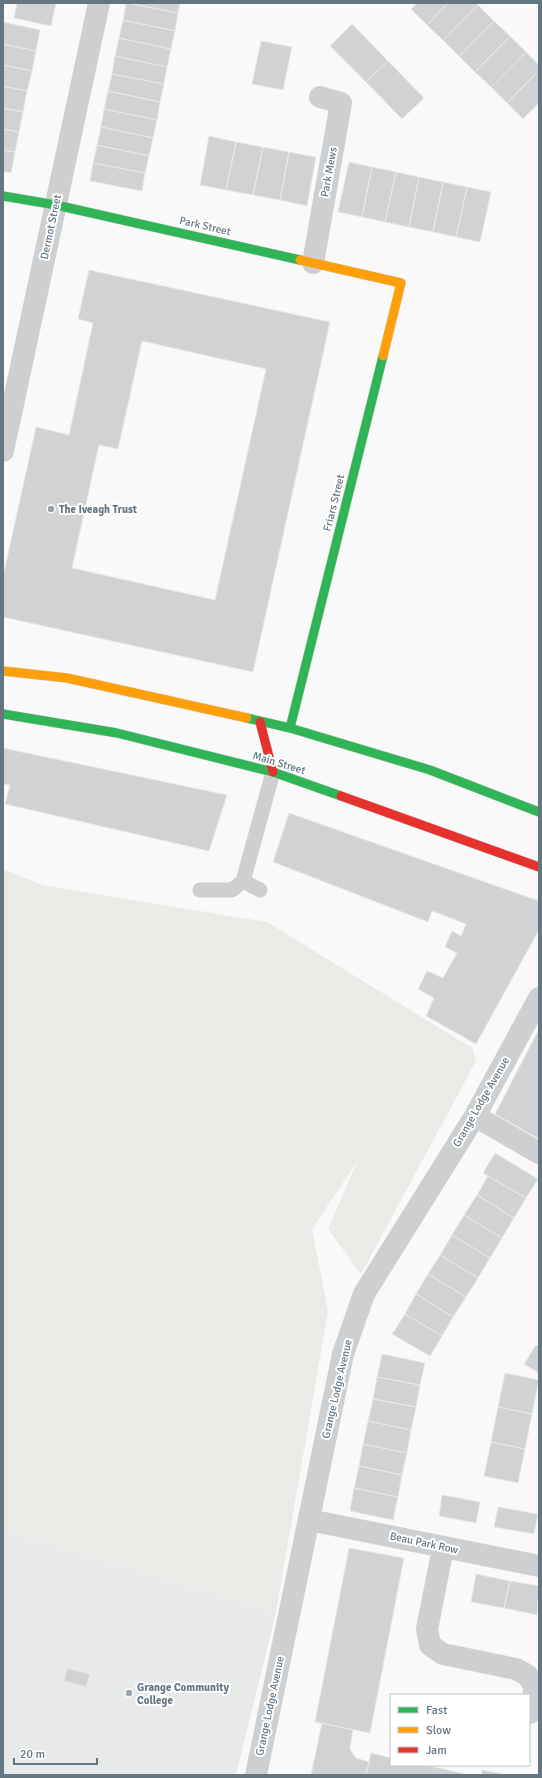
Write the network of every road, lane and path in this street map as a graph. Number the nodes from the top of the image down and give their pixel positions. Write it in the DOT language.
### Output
graph roads {
  1 [pos="100,3"];
  2 [pos="320,97"];
  3 [pos="3,196"];
  4 [pos="56,205"];
  5 [pos="313,263"];
  6 [pos="401,283"];
  7 [pos="3,446"];
  8 [pos="3,670"];
  9 [pos="3,714"];
  10 [pos="260,722"];
  11 [pos="290,728"];
  12 [pos="273,772"];
  13 [pos="539,812"];
  14 [pos="539,867"];
  15 [pos="243,881"];
  16 [pos="200,890"];
  17 [pos="260,890"];
  18 [pos="539,998"];
  19 [pos="475,1116"];
  20 [pos="539,1152"];
  21 [pos="309,1520"];
  22 [pos="443,1548"];
  23 [pos="539,1564"];
  24 [pos="530,1713"];
  25 [pos="256,1775"];
  1 -- 4 [label="street, Dermot Street"];
  2 -- 5 [label="street, Park Mews"];
  3 -- 4 [label="street, Park Street"];
  4 -- 5 [label="street, Park Street"];
  4 -- 7 [label="street, Dermot Street"];
  5 -- 6 [label="street, Park Street"];
  6 -- 11 [label="street, Friars Street"];
  8 -- 10 [label="street"];
  9 -- 12 [label="street, Main Street"];
  10 -- 11 [label="street"];
  10 -- 12 [label="street"];
  11 -- 13 [label="street"];
  12 -- 14 [label="street, Main Street"];
  12 -- 15 [label="lane"];
  15 -- 16 [label="lane"];
  15 -- 17 [label="lane"];
  18 -- 19 [label="street, Grange Lodge Avenue"];
  19 -- 20 [label="street"];
  19 -- 21 [label="street, Grange Lodge Avenue"];
  21 -- 22 [label="street, Beau Park Row"];
  21 -- 25 [label="street, Grange Lodge Avenue"];
  22 -- 23 [label="street, Beau Park Row"];
  22 -- 24 [label="street"];
}
